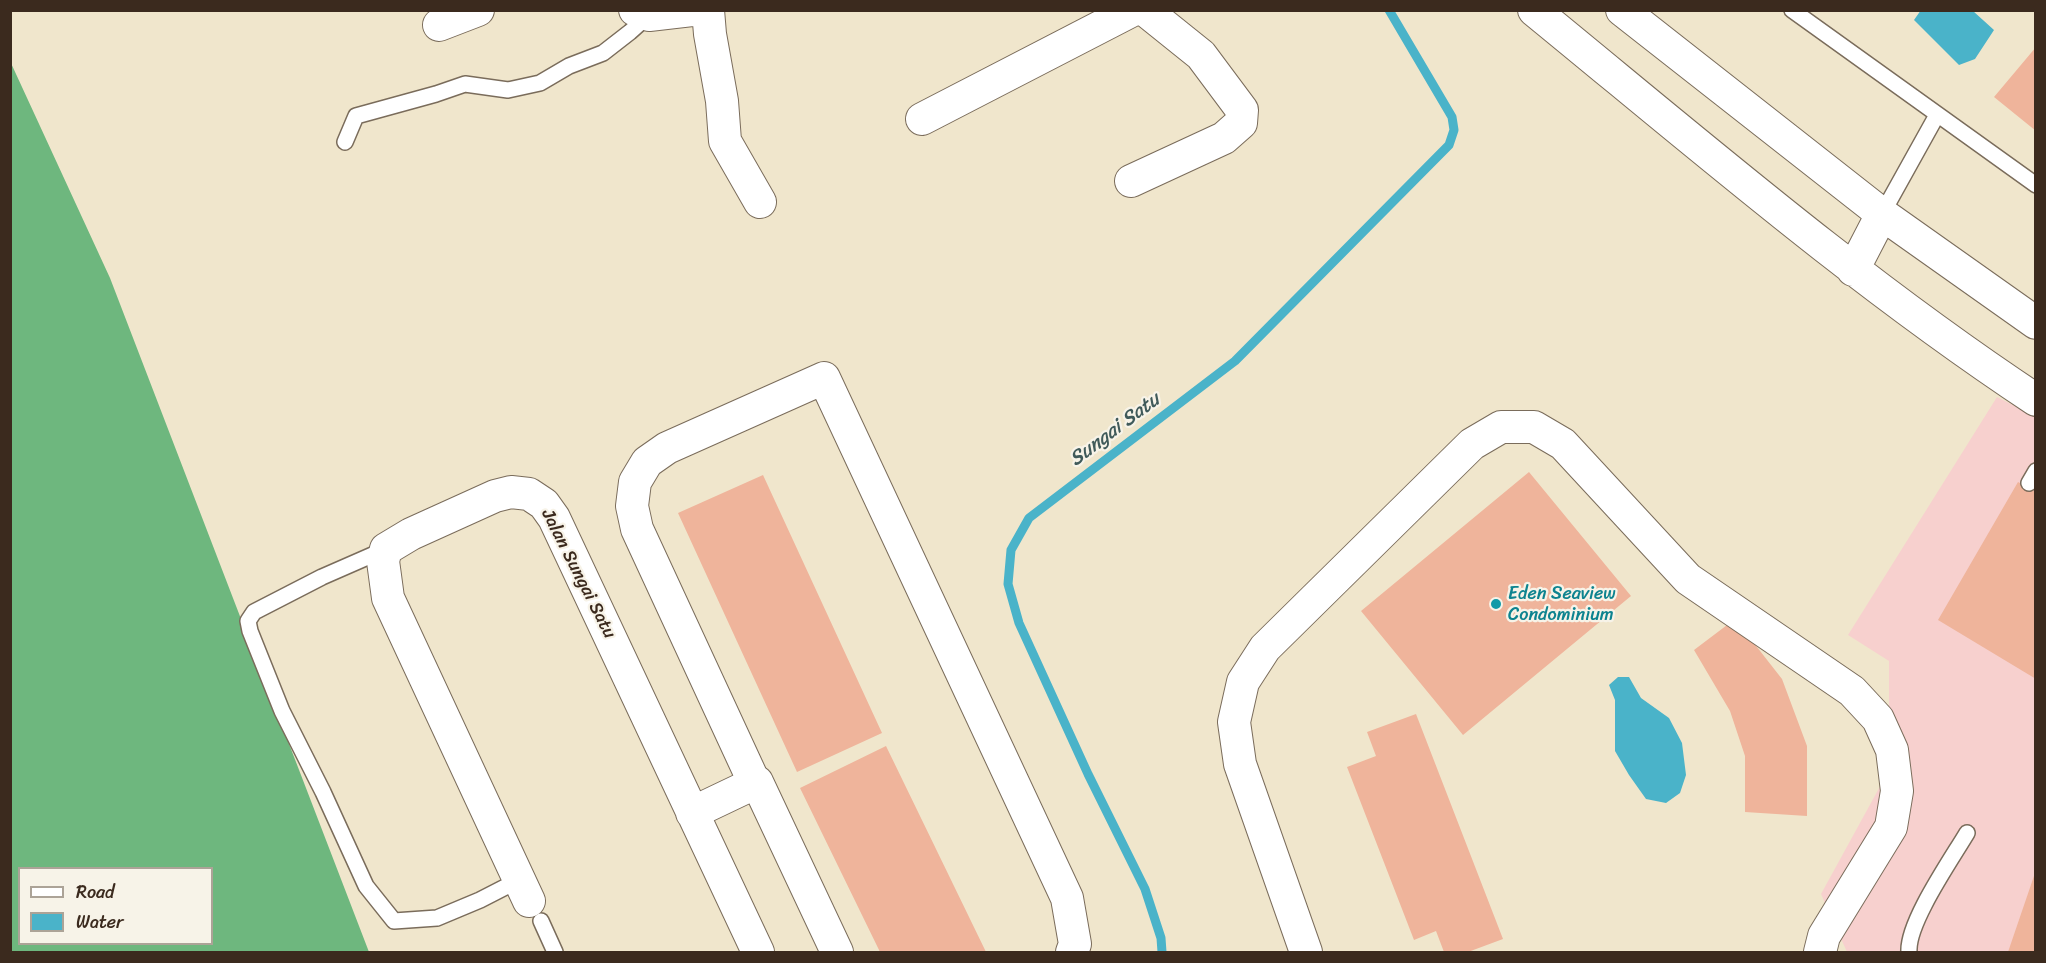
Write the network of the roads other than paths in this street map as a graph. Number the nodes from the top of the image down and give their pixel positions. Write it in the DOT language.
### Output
graph roads {
  1 [pos="478,10"];
  2 [pos="692,10"];
  3 [pos="708,10"];
  4 [pos="1133,10"];
  5 [pos="1145,10"];
  6 [pos="1534,10"];
  7 [pos="1622,10"];
  8 [pos="1791,10"];
  9 [pos="642,13"];
  10 [pos="439,25"];
  11 [pos="1937,115"];
  12 [pos="922,118"];
  13 [pos="345,142"];
  14 [pos="1131,181"];
  15 [pos="2036,185"];
  16 [pos="760,202"];
  17 [pos="1882,214"];
  18 [pos="1853,270"];
  19 [pos="2036,323"];
  20 [pos="2036,400"];
  21 [pos="386,549"];
  22 [pos="757,782"];
  23 [pos="692,813"];
  24 [pos="1967,833"];
  25 [pos="529,901"];
  26 [pos="555,952"];
  27 [pos="758,952"];
  28 [pos="837,952"];
  29 [pos="1072,952"];
  30 [pos="1306,952"];
  31 [pos="1820,952"];
  32 [pos="1909,952"];
  1 -- 10 [label="street"];
  2 -- 9 [label="street"];
  3 -- 16 [label="street"];
  4 -- 12 [label="street"];
  5 -- 14 [label="street"];
  6 -- 18 [label="street"];
  7 -- 17 [label="street"];
  8 -- 11 [label="lane"];
  9 -- 13 [label="lane"];
  11 -- 15 [label="lane"];
  11 -- 17 [label="lane"];
  17 -- 18 [label="street"];
  17 -- 19 [label="street"];
  18 -- 20 [label="street"];
  21 -- 23 [label="street, Jalan Sungai Satu"];
  21 -- 25 [label="street"];
  21 -- 25 [label="lane"];
  22 -- 23 [label="street"];
  22 -- 28 [label="street"];
  22 -- 29 [label="street"];
  23 -- 27 [label="street, Jalan Sungai Satu"];
  24 -- 32 [label="lane"];
  25 -- 26 [label="lane"];
  30 -- 31 [label="street"];
}
